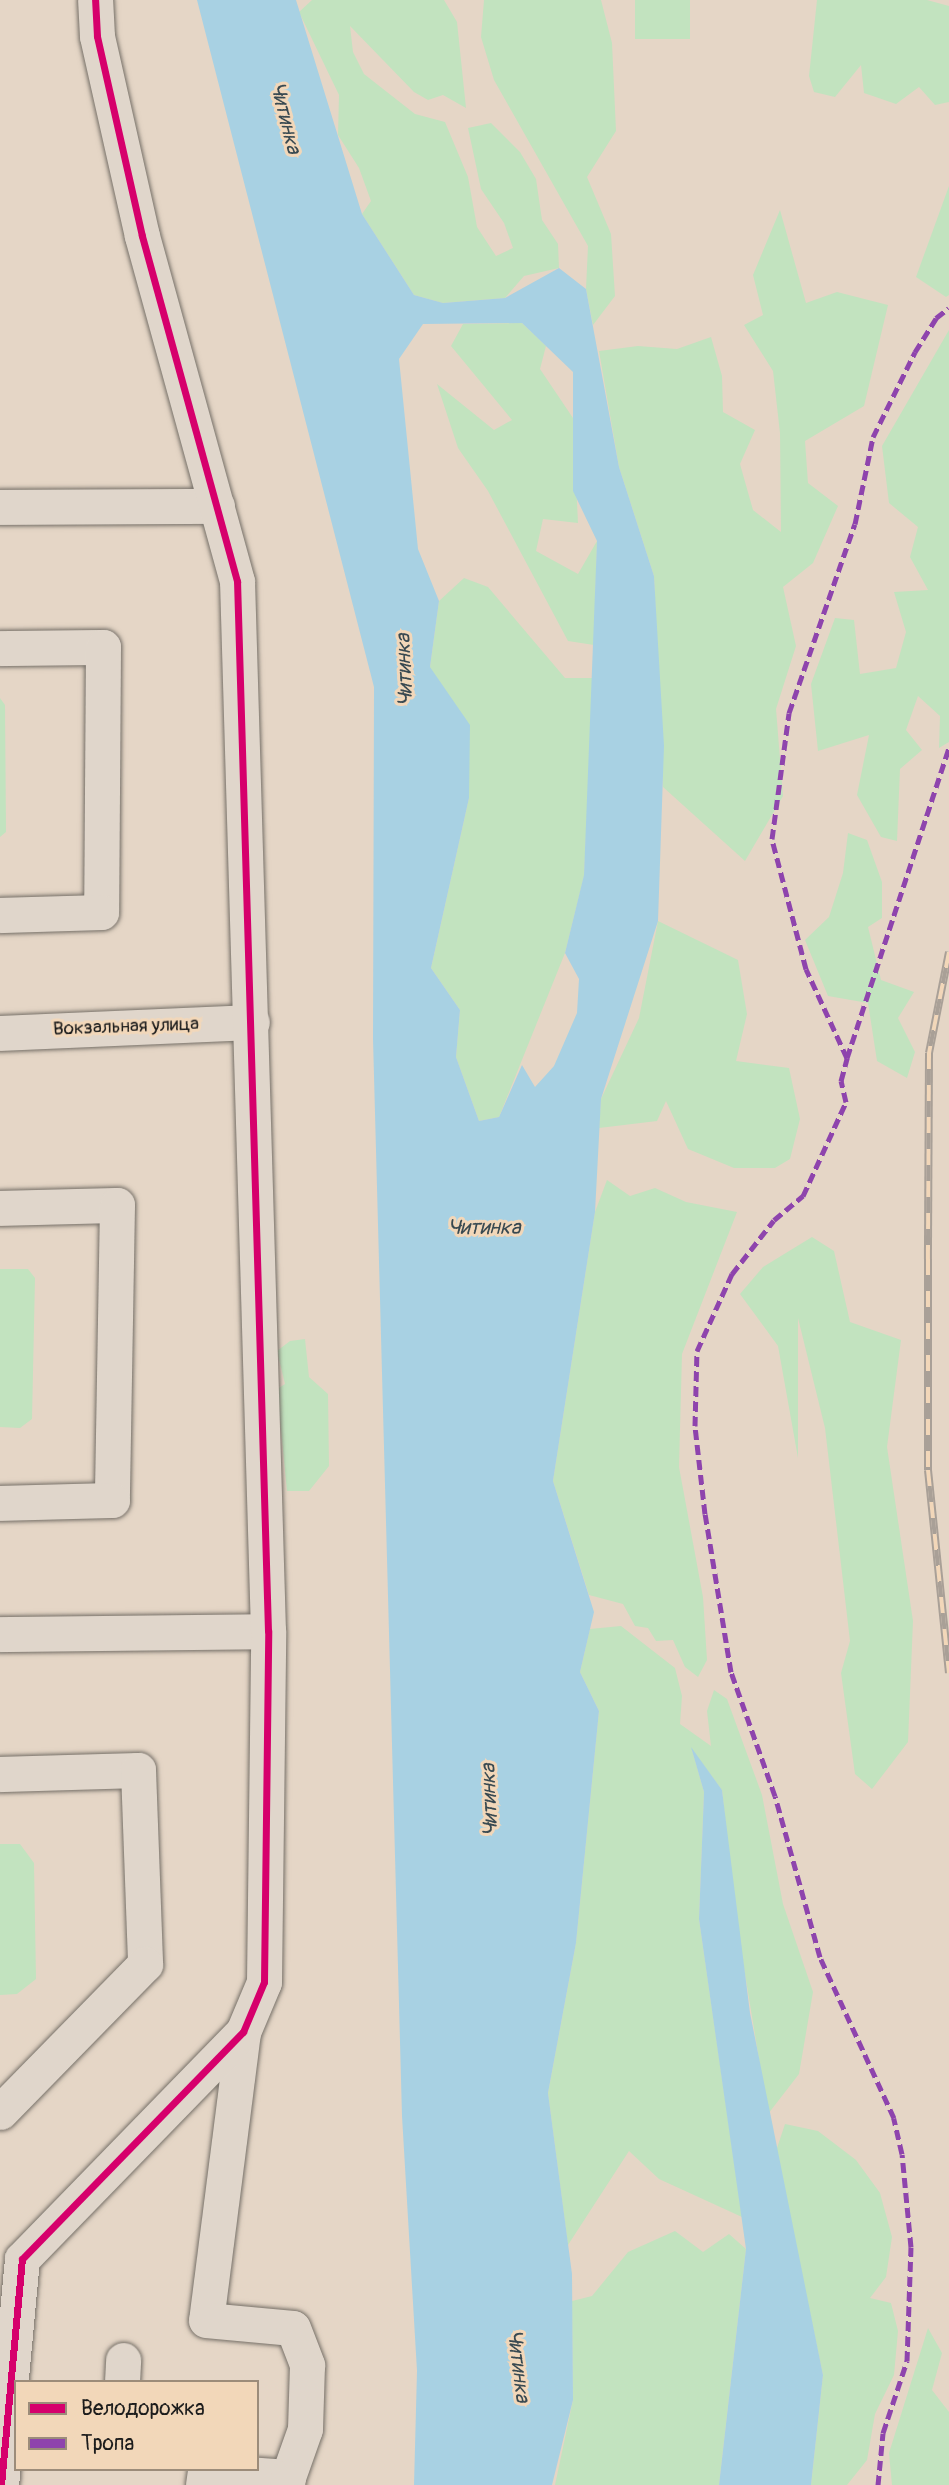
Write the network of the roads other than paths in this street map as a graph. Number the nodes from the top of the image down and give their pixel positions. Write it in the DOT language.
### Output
graph roads {
  1 [pos="95,0"];
  2 [pos="217,506"];
  3 [pos="0,507"];
  4 [pos="0,648"];
  5 [pos="0,915"];
  6 [pos="252,1022"];
  7 [pos="0,1032"];
  8 [pos="0,1208"];
  9 [pos="0,1503"];
  10 [pos="268,1631"];
  11 [pos="0,1634"];
  12 [pos="0,1774"];
  13 [pos="243,2032"];
  14 [pos="0,2112"];
  15 [pos="11,2252"];
  16 [pos="11,2412"];
  17 [pos="212,2471"];
  18 [pos="287,2481"];
  19 [pos="1,2485"];
  1 -- 2 [label="street"];
  2 -- 3 [label="street"];
  2 -- 6 [label="street"];
  4 -- 5 [label="street"];
  6 -- 7 [label="street, Вокзальная улица"];
  6 -- 10 [label="street"];
  8 -- 9 [label="street"];
  10 -- 11 [label="street"];
  10 -- 13 [label="street"];
  12 -- 14 [label="street"];
  13 -- 15 [label="street"];
  13 -- 18 [label="street"];
  15 -- 16 [label="street"];
  16 -- 19 [label="street"];
  17 -- 18 [label="street"];
}
